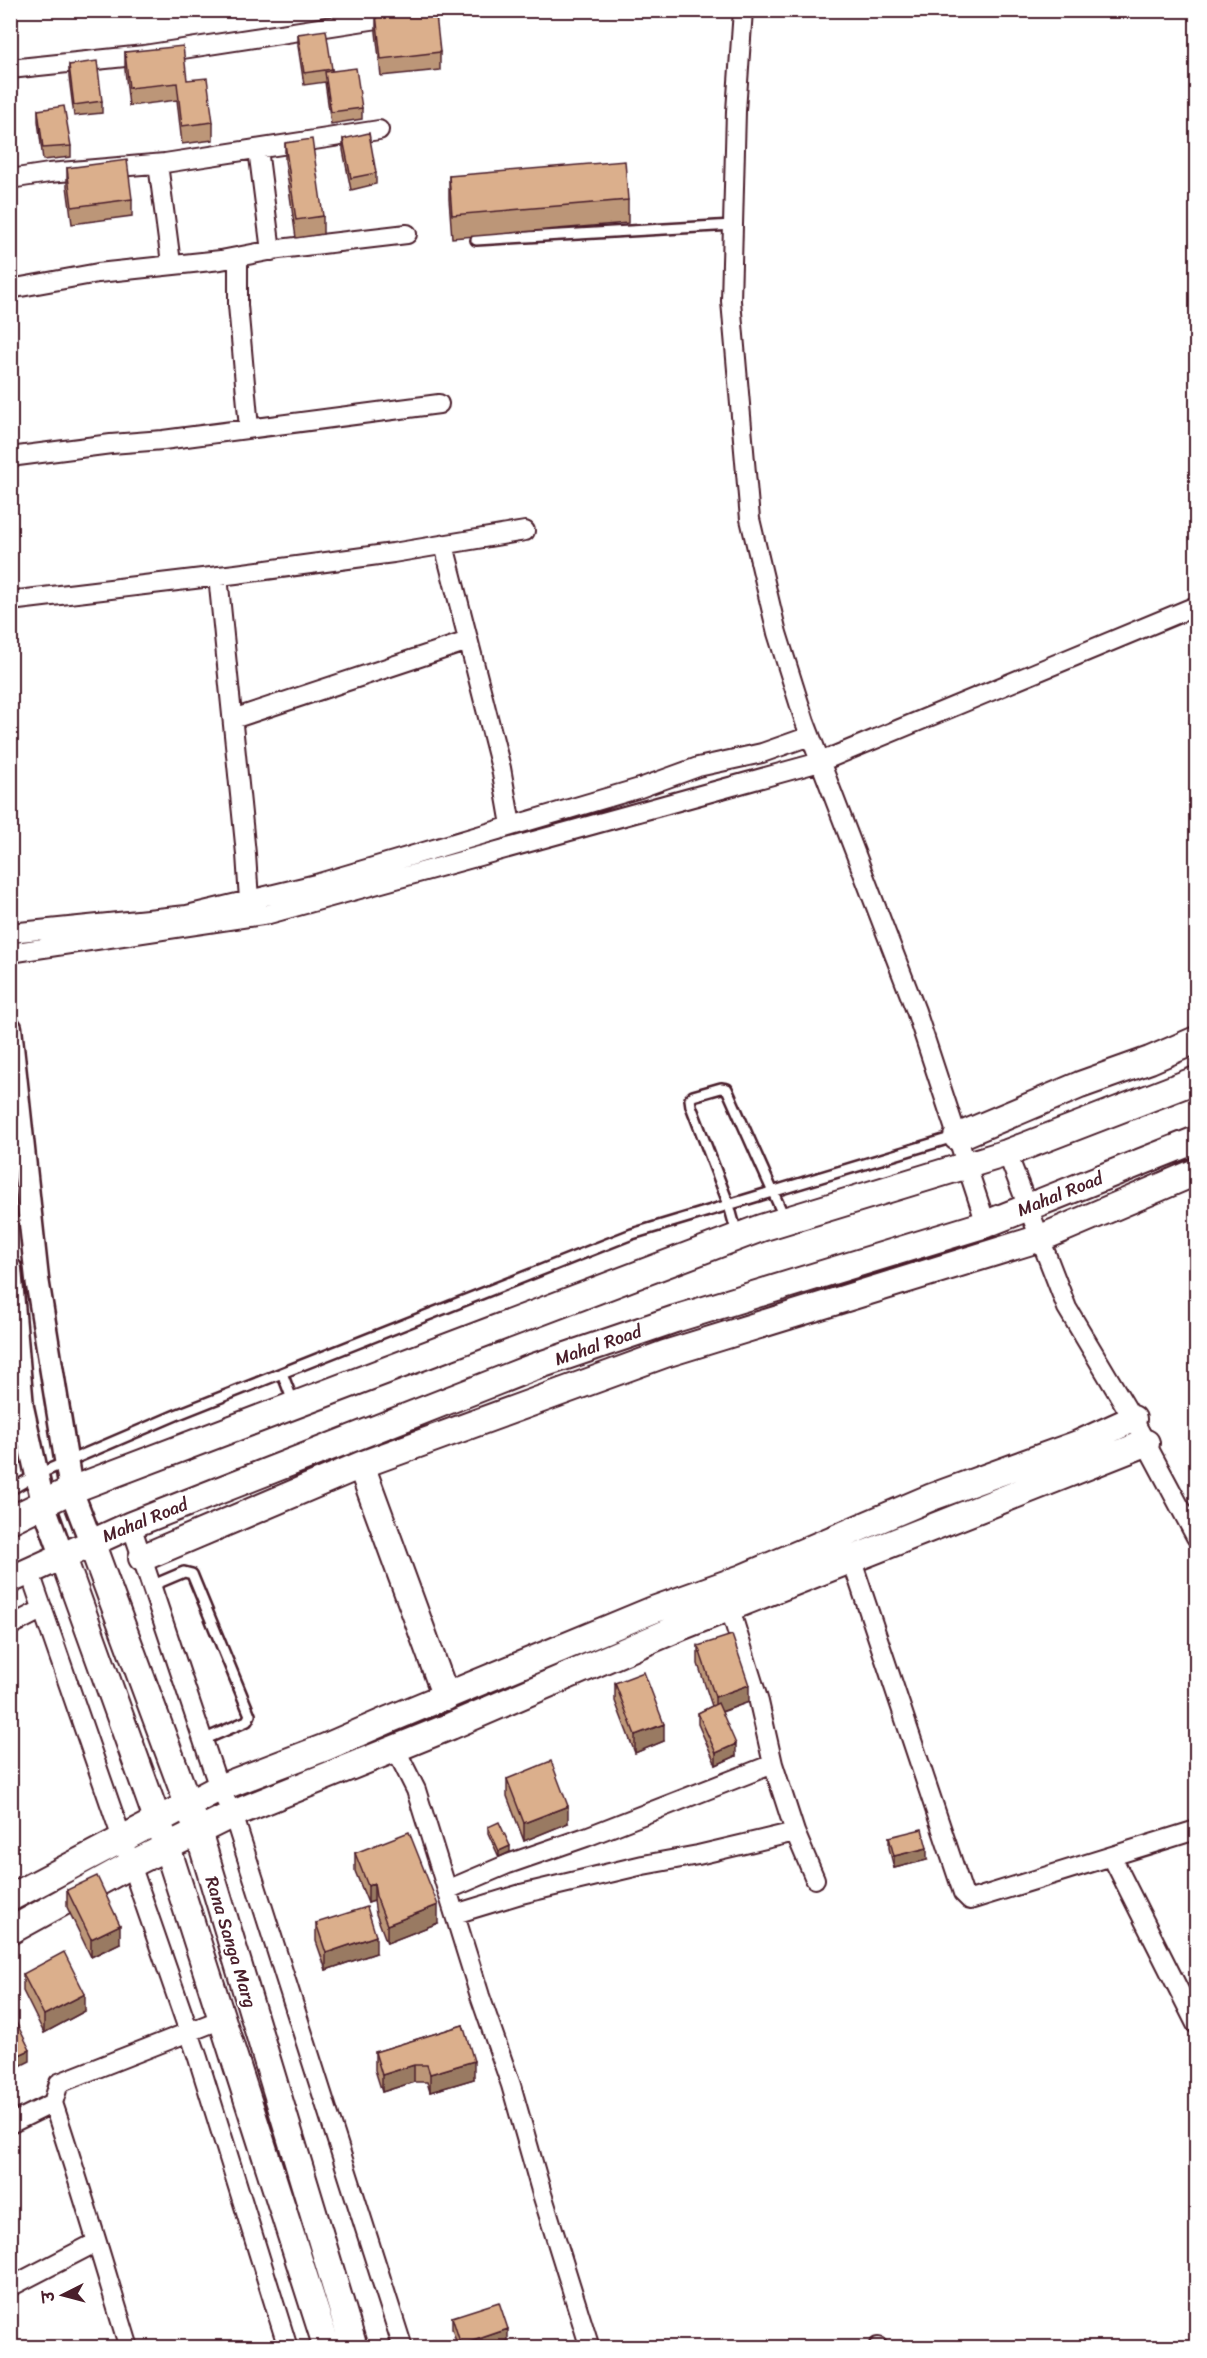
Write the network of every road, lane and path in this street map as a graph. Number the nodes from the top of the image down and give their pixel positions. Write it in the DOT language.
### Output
graph roads {
  1 [pos="743,10"];
  2 [pos="423,12"];
  3 [pos="10,69"];
  4 [pos="379,130"];
  5 [pos="258,149"];
  6 [pos="158,164"];
  7 [pos="10,179"];
  8 [pos="732,225"];
  9 [pos="407,234"];
  10 [pos="476,240"];
  11 [pos="270,251"];
  12 [pos="238,257"];
  13 [pos="171,263"];
  14 [pos="10,289"];
  15 [pos="439,404"];
  16 [pos="249,428"];
  17 [pos="10,457"];
  18 [pos="525,531"];
  19 [pos="444,545"];
  20 [pos="218,576"];
  21 [pos="10,602"];
  22 [pos="1197,606"];
  23 [pos="468,641"];
  24 [pos="233,719"];
  25 [pos="810,736"];
  26 [pos="820,762"];
  27 [pos="511,825"];
  28 [pos="249,900"];
  29 [pos="10,933"];
  30 [pos="10,953"];
  31 [pos="10,1028"];
  32 [pos="1197,1040"];
  33 [pos="1197,1080"];
  34 [pos="957,1137"];
  35 [pos="1197,1140"];
  36 [pos="1007,1153"];
  37 [pos="966,1167"];
  38 [pos="1197,1172"];
  39 [pos="773,1192"];
  40 [pos="729,1205"];
  41 [pos="1028,1207"];
  42 [pos="785,1220"];
  43 [pos="986,1224"];
  44 [pos="738,1237"];
  45 [pos="1041,1238"];
  46 [pos="10,1269"];
  47 [pos="282,1373"];
  48 [pos="493,1383"];
  49 [pos="295,1406"];
  50 [pos="504,1413"];
  51 [pos="1133,1419"];
  52 [pos="1146,1443"];
  53 [pos="66,1462"];
  54 [pos="361,1465"];
  55 [pos="36,1475"];
  56 [pos="10,1490"];
  57 [pos="71,1490"];
  58 [pos="43,1503"];
  59 [pos="1190,1511"];
  60 [pos="10,1520"];
  61 [pos="131,1525"];
  62 [pos="1197,1537"];
  63 [pos="90,1542"];
  64 [pos="62,1555"];
  65 [pos="142,1558"];
  66 [pos="851,1558"];
  67 [pos="20,1575"];
  68 [pos="151,1586"];
  69 [pos="43,1609"];
  70 [pos="730,1609"];
  71 [pos="10,1626"];
  72 [pos="446,1696"];
  73 [pos="203,1740"];
  74 [pos="395,1748"];
  75 [pos="773,1764"];
  76 [pos="219,1788"];
  77 [pos="188,1804"];
  78 [pos="233,1814"];
  79 [pos="158,1821"];
  80 [pos="1197,1830"];
  81 [pos="198,1831"];
  82 [pos="795,1832"];
  83 [pos="122,1840"];
  84 [pos="167,1847"];
  85 [pos="1112,1857"];
  86 [pos="130,1865"];
  87 [pos="815,1879"];
  88 [pos="447,1890"];
  89 [pos="10,1898"];
  90 [pos="455,1914"];
  91 [pos="10,1932"];
  92 [pos="222,2019"];
  93 [pos="1197,2024"];
  94 [pos="189,2032"];
  95 [pos="53,2103"];
  96 [pos="10,2124"];
  97 [pos="95,2243"];
  98 [pos="10,2287"];
  99 [pos="129,2348"];
  100 [pos="288,2348"];
  101 [pos="327,2348"];
  102 [pos="354,2348"];
  103 [pos="403,2348"];
  104 [pos="590,2348"];
  1 -- 8 [label="street"];
  2 -- 3 [label="street"];
  4 -- 5 [label="street"];
  5 -- 6 [label="street"];
  5 -- 11 [label="street"];
  6 -- 7 [label="street"];
  6 -- 13 [label="street"];
  8 -- 10 [label="lane"];
  8 -- 25 [label="street"];
  9 -- 11 [label="street"];
  11 -- 12 [label="street"];
  12 -- 13 [label="street"];
  12 -- 16 [label="street"];
  13 -- 14 [label="street"];
  15 -- 16 [label="street"];
  16 -- 17 [label="street"];
  18 -- 19 [label="street"];
  19 -- 20 [label="street"];
  19 -- 23 [label="street"];
  20 -- 21 [label="street"];
  20 -- 24 [label="street"];
  22 -- 26 [label="street"];
  23 -- 24 [label="street"];
  23 -- 27 [label="street"];
  24 -- 28 [label="street"];
  25 -- 26 [label="street"];
  25 -- 27 [label="street"];
  26 -- 30 [label="street"];
  26 -- 34 [label="street"];
  27 -- 28 [label="street"];
  28 -- 29 [label="street"];
  31 -- 53 [label="street"];
  32 -- 34 [label="main road"];
  33 -- 36 [label="main road"];
  34 -- 37 [label="street"];
  34 -- 39 [label="lane"];
  35 -- 41 [label="main road, Mahal Road"];
  36 -- 37 [label="main road"];
  36 -- 41 [label="street"];
  37 -- 42 [label="main road"];
  37 -- 43 [label="street"];
  38 -- 45 [label="main road"];
  39 -- 40 [label="lane"];
  39 -- 40 [label="lane"];
  39 -- 42 [label="lane"];
  40 -- 44 [label="lane"];
  40 -- 47 [label="lane"];
  41 -- 43 [label="main road, Mahal Road"];
  41 -- 45 [label="street"];
  42 -- 44 [label="main road"];
  43 -- 48 [label="main road, Mahal Road"];
  44 -- 49 [label="main road"];
  45 -- 50 [label="main road"];
  45 -- 51 [label="street"];
  46 -- 55 [label="street"];
  47 -- 49 [label="lane"];
  47 -- 53 [label="lane"];
  48 -- 50 [label="main road"];
  48 -- 61 [label="main road, Mahal Road"];
  49 -- 57 [label="main road"];
  50 -- 54 [label="main road"];
  51 -- 52 [label="street"];
  51 -- 72 [label="main road"];
  52 -- 59 [label="street"];
  52 -- 66 [label="main road"];
  53 -- 55 [label="lane"];
  53 -- 57 [label="street"];
  54 -- 65 [label="main road"];
  54 -- 72 [label="main road"];
  55 -- 56 [label="lane"];
  55 -- 58 [label="street"];
  57 -- 58 [label="main road"];
  57 -- 63 [label="street"];
  58 -- 60 [label="main road"];
  58 -- 64 [label="street"];
  59 -- 62 [label="street"];
  61 -- 63 [label="main road, Mahal Road"];
  61 -- 65 [label="street"];
  63 -- 64 [label="main road, Mahal Road"];
  63 -- 77 [label="main road, Rana Sanga Marg"];
  64 -- 67 [label="main road, Mahal Road"];
  64 -- 79 [label="main road, Rana Sanga Marg"];
  65 -- 68 [label="street"];
  66 -- 70 [label="main road"];
  66 -- 85 [label="street"];
  67 -- 69 [label="street"];
  68 -- 73 [label="street"];
  68 -- 73 [label="lane"];
  69 -- 71 [label="street"];
  69 -- 83 [label="street"];
  70 -- 74 [label="main road"];
  70 -- 75 [label="street"];
  72 -- 76 [label="main road"];
  73 -- 76 [label="street"];
  74 -- 78 [label="main road"];
  74 -- 88 [label="street"];
  75 -- 82 [label="street"];
  75 -- 88 [label="street"];
  76 -- 77 [label="main road"];
  76 -- 78 [label="street"];
  77 -- 79 [label="main road"];
  77 -- 81 [label="main road, Rana Sanga Marg"];
  78 -- 81 [label="main road"];
  78 -- 103 [label="street"];
  79 -- 83 [label="main road"];
  79 -- 84 [label="main road, Rana Sanga Marg"];
  80 -- 85 [label="street"];
  81 -- 84 [label="main road"];
  81 -- 102 [label="main road, Rana Sanga Marg"];
  82 -- 87 [label="street"];
  82 -- 90 [label="street"];
  83 -- 86 [label="street"];
  83 -- 89 [label="main road"];
  84 -- 86 [label="main road"];
  84 -- 92 [label="main road, Rana Sanga Marg"];
  85 -- 93 [label="street"];
  86 -- 91 [label="main road"];
  86 -- 94 [label="street"];
  88 -- 90 [label="street"];
  90 -- 104 [label="street"];
  92 -- 94 [label="street"];
  92 -- 101 [label="main road, Rana Sanga Marg"];
  94 -- 95 [label="street"];
  94 -- 100 [label="street"];
  95 -- 96 [label="street"];
  95 -- 97 [label="street"];
  97 -- 98 [label="street"];
  97 -- 99 [label="street"];
}
